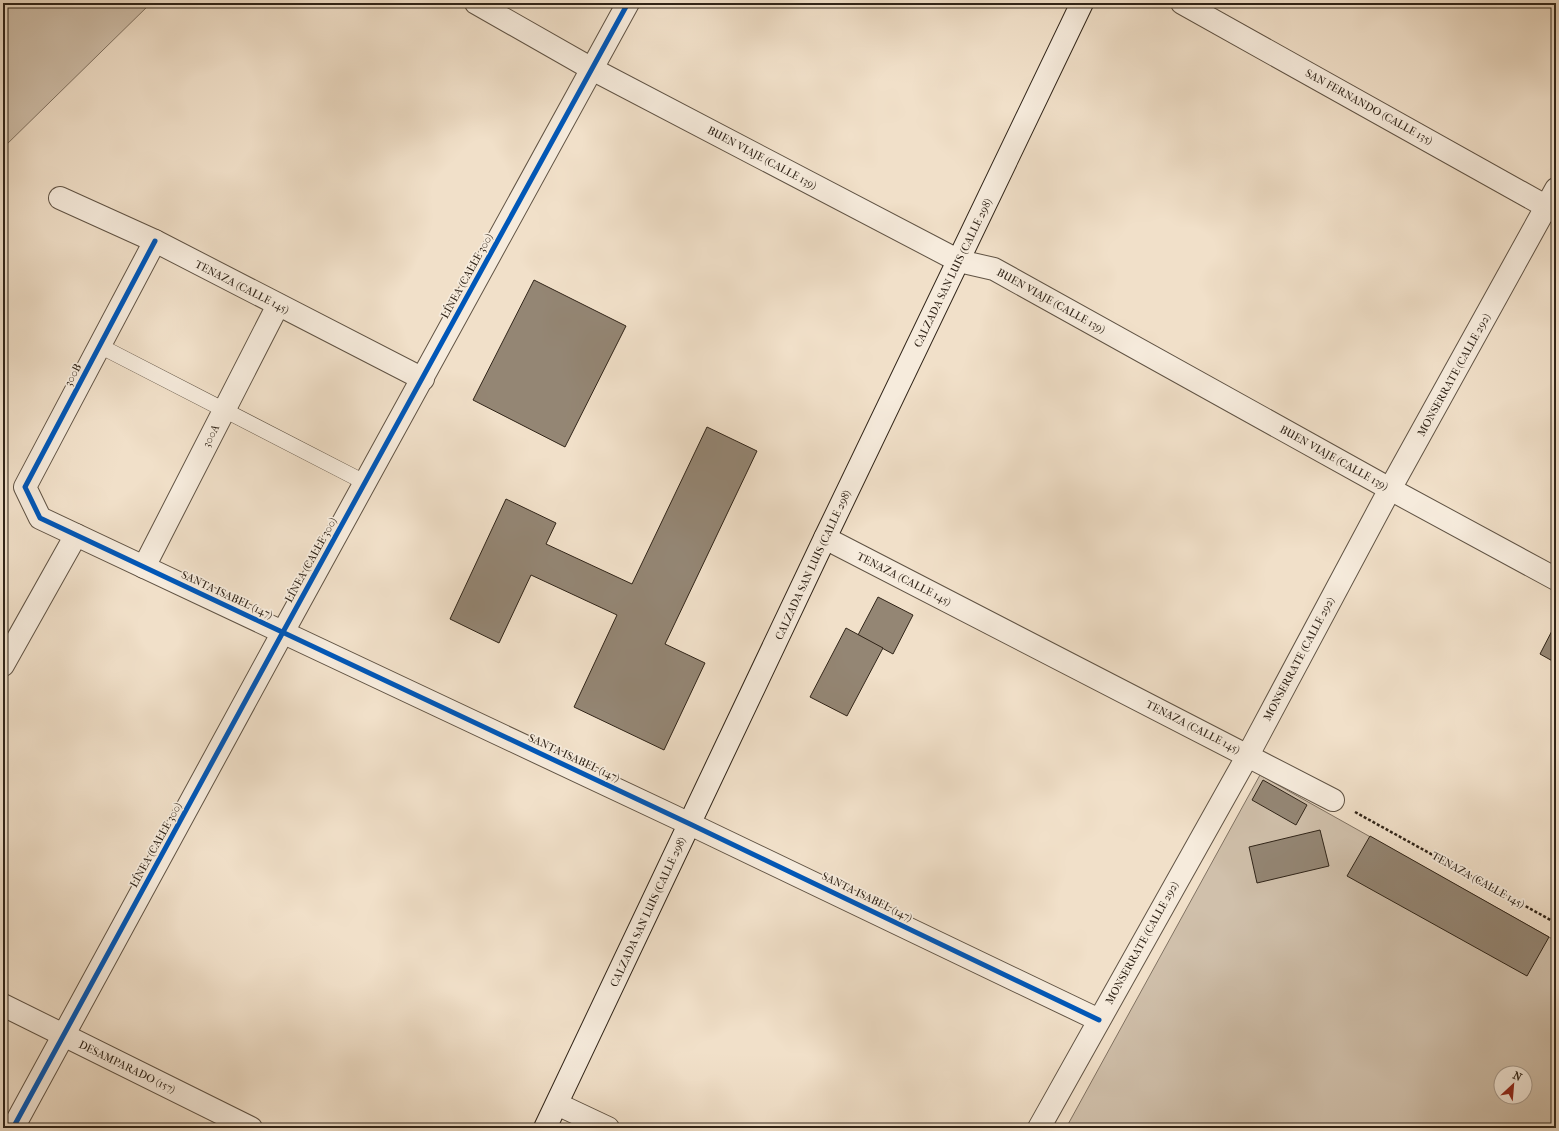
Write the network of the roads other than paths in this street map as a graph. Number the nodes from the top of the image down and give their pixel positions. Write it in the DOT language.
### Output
graph roads {
  1 [pos="476,3"];
  2 [pos="628,3"];
  3 [pos="1082,3"];
  4 [pos="1182,3"];
  5 [pos="592,69"];
  6 [pos="60,198"];
  7 [pos="1553,202"];
  8 [pos="155,241"];
  9 [pos="959,261"];
  10 [pos="278,305"];
  11 [pos="100,346"];
  12 [pos="423,379"];
  13 [pos="224,410"];
  14 [pos="366,483"];
  15 [pos="1390,489"];
  16 [pos="40,518"];
  17 [pos="76,535"];
  18 [pos="825,538"];
  19 [pos="144,567"];
  20 [pos="1556,579"];
  21 [pos="283,632"];
  22 [pos="3,665"];
  23 [pos="1248,756"];
  24 [pos="1334,800"];
  25 [pos="690,824"];
  26 [pos="3,1005"];
  27 [pos="1099,1020"];
  28 [pos="63,1035"];
  29 [pos="557,1104"];
  30 [pos="13,1128"];
  31 [pos="251,1128"];
  32 [pos="545,1128"];
  33 [pos="608,1128"];
  34 [pos="1039,1128"];
  1 -- 5 [label="street, BUEN VIAJE (CALLE 139)"];
  2 -- 5 [label="street, LÍNEA (CALLE 300)"];
  3 -- 9 [label="street, CALZADA SAN LUIS (CALLE 298)"];
  4 -- 7 [label="street, SAN FERNANDO (CALLE 135)"];
  5 -- 9 [label="street, BUEN VIAJE (CALLE 139)"];
  5 -- 12 [label="street, LÍNEA (CALLE 300)"];
  6 -- 8 [label="street, TENAZA (CALLE 145)"];
  7 -- 15 [label="street, MONSERRATE (CALLE 292)"];
  8 -- 10 [label="street, TENAZA (CALLE 145)"];
  8 -- 11 [label="street, 300B"];
  9 -- 15 [label="street, BUEN VIAJE (CALLE 139)"];
  9 -- 18 [label="street, CALZADA SAN LUIS (CALLE 298)"];
  10 -- 12 [label="street, TENAZA (CALLE 145)"];
  10 -- 13 [label="street, 300A"];
  11 -- 13 [label="lane"];
  11 -- 16 [label="street, 300B"];
  12 -- 14 [label="street, LÍNEA (CALLE 300)"];
  13 -- 14 [label="lane"];
  13 -- 19 [label="street, 300A"];
  14 -- 21 [label="street, LÍNEA (CALLE 300)"];
  15 -- 20 [label="street, BUEN VIAJE (CALLE 139)"];
  15 -- 23 [label="street, MONSERRATE (CALLE 292)"];
  16 -- 17 [label="street, SANTA ISABEL (147)"];
  17 -- 19 [label="street, SANTA ISABEL (147)"];
  17 -- 22 [label="street"];
  18 -- 23 [label="street, TENAZA (CALLE 145)"];
  18 -- 25 [label="street, CALZADA SAN LUIS (CALLE 298)"];
  19 -- 21 [label="street, SANTA ISABEL (147)"];
  21 -- 25 [label="street, SANTA ISABEL (147)"];
  21 -- 28 [label="street, LÍNEA (CALLE 300)"];
  23 -- 24 [label="street, TENAZA (CALLE 145)"];
  23 -- 27 [label="street, MONSERRATE (CALLE 292)"];
  25 -- 27 [label="street, SANTA ISABEL (147)"];
  25 -- 29 [label="street, CALZADA SAN LUIS (CALLE 298)"];
  26 -- 28 [label="street, DESAMPARADO (157)"];
  27 -- 34 [label="street, MONSERRATE (CALLE 292)"];
  28 -- 30 [label="street, LÍNEA (CALLE 300)"];
  28 -- 31 [label="street, DESAMPARADO (157)"];
  29 -- 32 [label="street, CALZADA SAN LUIS (CALLE 298)"];
  29 -- 33 [label="street"];
}
